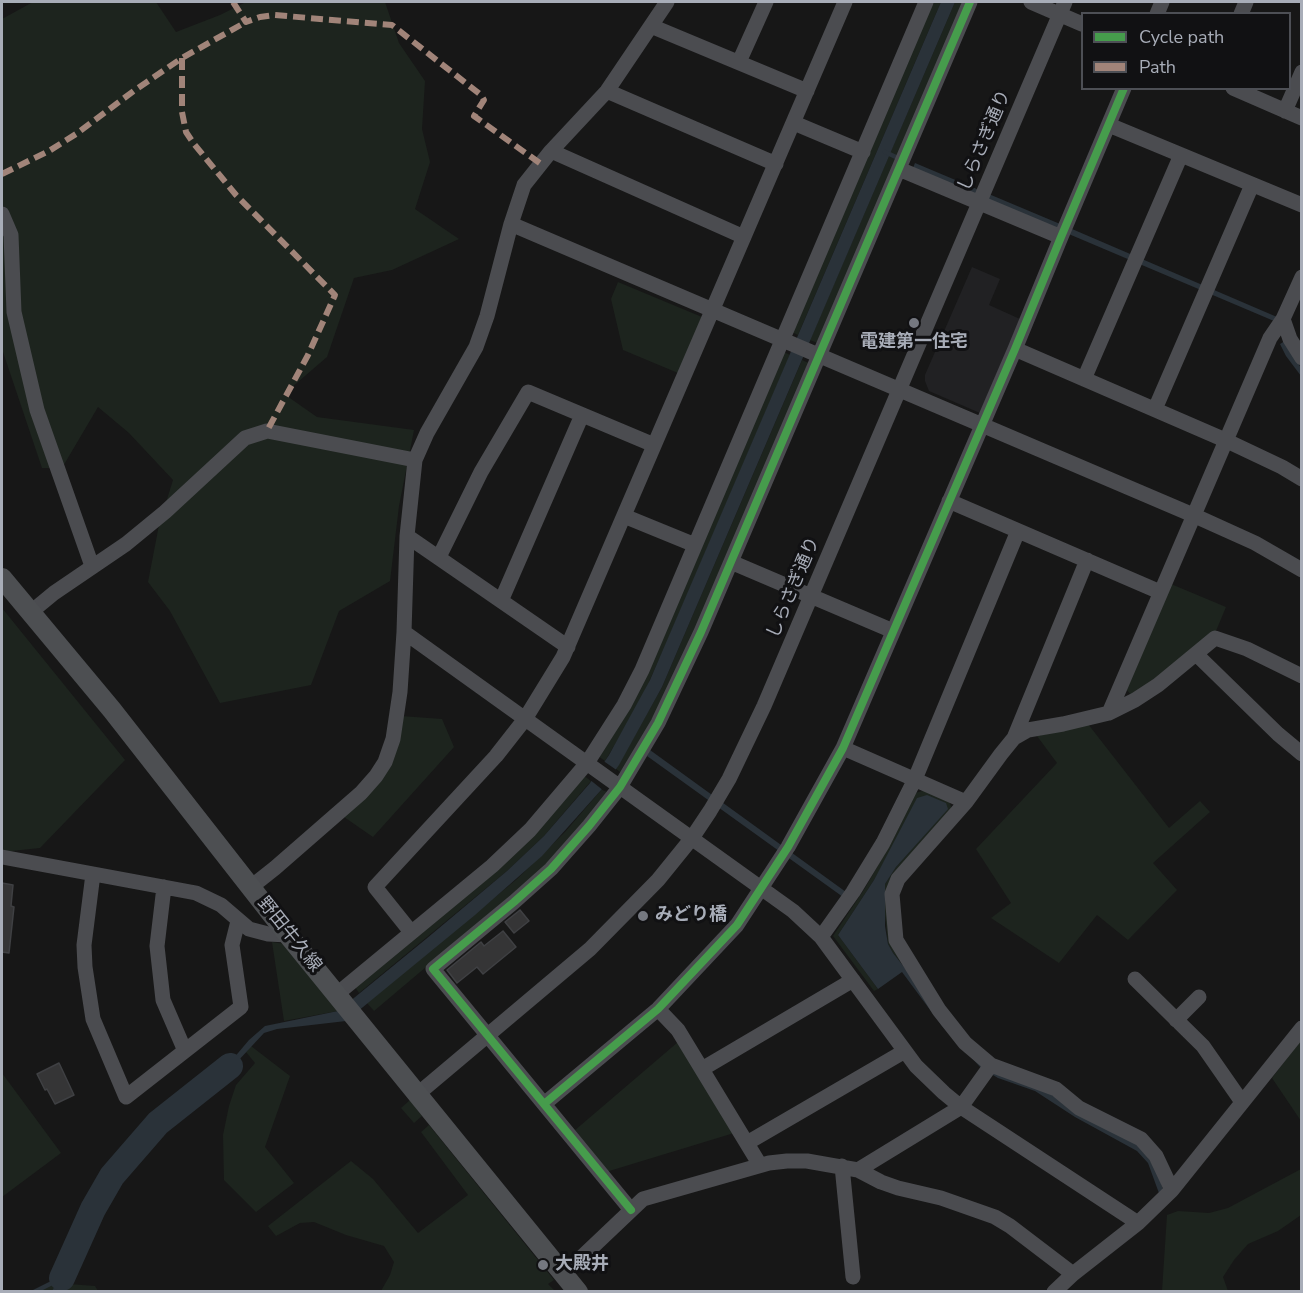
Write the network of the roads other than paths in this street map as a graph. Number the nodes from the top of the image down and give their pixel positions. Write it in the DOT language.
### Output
graph roads {
  1 [pos="666,2"];
  2 [pos="765,2"];
  3 [pos="844,2"];
  4 [pos="926,2"];
  5 [pos="970,2"];
  6 [pos="1031,2"];
  7 [pos="1063,8"];
  8 [pos="1081,22"];
  9 [pos="651,26"];
  10 [pos="739,62"];
  11 [pos="1302,72"];
  12 [pos="1124,90"];
  13 [pos="1238,90"];
  14 [pos="607,91"];
  15 [pos="807,91"];
  16 [pos="1285,111"];
  17 [pos="1302,118"];
  18 [pos="794,123"];
  19 [pos="1109,125"];
  20 [pos="551,151"];
  21 [pos="863,153"];
  22 [pos="1181,155"];
  23 [pos="776,164"];
  24 [pos="899,169"];
  25 [pos="1252,185"];
  26 [pos="980,203"];
  27 [pos="1302,205"];
  28 [pos="2,214"];
  29 [pos="511,224"];
  30 [pos="744,237"];
  31 [pos="1060,237"];
  32 [pos="1302,277"];
  33 [pos="712,310"];
  34 [pos="1283,319"];
  35 [pos="781,340"];
  36 [pos="1015,349"];
  37 [pos="820,355"];
  38 [pos="1302,358"];
  39 [pos="1084,379"];
  40 [pos="900,390"];
  41 [pos="1155,409"];
  42 [pos="582,415"];
  43 [pos="981,425"];
  44 [pos="1225,440"];
  45 [pos="654,445"];
  46 [pos="416,460"];
  47 [pos="1302,479"];
  48 [pos="949,501"];
  49 [pos="1193,515"];
  50 [pos="624,516"];
  51 [pos="1018,531"];
  52 [pos="407,536"];
  53 [pos="695,545"];
  54 [pos="439,557"];
  55 [pos="1087,561"];
  56 [pos="731,562"];
  57 [pos="92,566"];
  58 [pos="1302,570"];
  59 [pos="2,578"];
  60 [pos="1160,592"];
  61 [pos="812,597"];
  62 [pos="501,601"];
  63 [pos="31,612"];
  64 [pos="893,630"];
  65 [pos="404,632"];
  66 [pos="568,647"];
  67 [pos="1197,655"];
  68 [pos="1302,676"];
  69 [pos="1109,713"];
  70 [pos="525,719"];
  71 [pos="1014,738"];
  72 [pos="843,748"];
  73 [pos="1302,754"];
  74 [pos="589,765"];
  75 [pos="915,779"];
  76 [pos="618,785"];
  77 [pos="966,802"];
  78 [pos="692,838"];
  79 [pos="2,857"];
  80 [pos="93,874"];
  81 [pos="164,886"];
  82 [pos="251,888"];
  83 [pos="762,888"];
  84 [pos="238,921"];
  85 [pos="411,932"];
  86 [pos="288,935"];
  87 [pos="820,937"];
  88 [pos="1134,979"];
  89 [pos="853,980"];
  90 [pos="1199,997"];
  91 [pos="346,1004"];
  92 [pos="658,1009"];
  93 [pos="1176,1020"];
  94 [pos="1302,1028"];
  95 [pos="489,1036"];
  96 [pos="185,1051"];
  97 [pos="904,1051"];
  98 [pos="991,1065"];
  99 [pos="702,1069"];
  100 [pos="419,1093"];
  101 [pos="1242,1102"];
  102 [pos="544,1104"];
  103 [pos="961,1107"];
  104 [pos="747,1143"];
  105 [pos="760,1165"];
  106 [pos="842,1166"];
  107 [pos="858,1170"];
  108 [pos="1173,1190"];
  109 [pos="631,1210"];
  110 [pos="1138,1222"];
  111 [pos="564,1274"];
  112 [pos="1073,1274"];
  113 [pos="853,1277"];
  114 [pos="578,1292"];
  115 [pos="1054,1292"];
  1 -- 9 [label="street"];
  2 -- 10 [label="street"];
  3 -- 15 [label="street"];
  4 -- 21 [label="street"];
  5 -- 24 [label="street"];
  6 -- 7 [label="street"];
  7 -- 8 [label="street"];
  7 -- 26 [label="street, しらさぎ通り"];
  9 -- 10 [label="street"];
  9 -- 14 [label="street"];
  10 -- 15 [label="street"];
  11 -- 16 [label="street"];
  12 -- 19 [label="street"];
  13 -- 16 [label="street"];
  14 -- 20 [label="street"];
  14 -- 23 [label="street"];
  15 -- 18 [label="street"];
  16 -- 17 [label="street"];
  18 -- 21 [label="street"];
  18 -- 23 [label="street"];
  19 -- 22 [label="street"];
  19 -- 31 [label="street"];
  20 -- 29 [label="street"];
  20 -- 30 [label="street"];
  21 -- 35 [label="street"];
  22 -- 25 [label="street"];
  22 -- 39 [label="street"];
  23 -- 30 [label="street"];
  24 -- 26 [label="street"];
  24 -- 37 [label="street"];
  25 -- 27 [label="street"];
  25 -- 41 [label="street"];
  26 -- 31 [label="street"];
  26 -- 40 [label="street, しらさぎ通り"];
  28 -- 57 [label="street"];
  29 -- 33 [label="street"];
  29 -- 46 [label="street"];
  30 -- 33 [label="street"];
  31 -- 36 [label="street"];
  32 -- 34 [label="street"];
  33 -- 35 [label="street"];
  33 -- 45 [label="street"];
  34 -- 38 [label="street"];
  34 -- 44 [label="street"];
  35 -- 37 [label="street"];
  35 -- 53 [label="street"];
  36 -- 39 [label="street"];
  36 -- 43 [label="street"];
  37 -- 40 [label="street"];
  37 -- 56 [label="street"];
  39 -- 41 [label="street"];
  40 -- 43 [label="street"];
  40 -- 61 [label="street, しらさぎ通り"];
  41 -- 44 [label="street"];
  42 -- 45 [label="street"];
  42 -- 54 [label="street"];
  42 -- 62 [label="street"];
  43 -- 48 [label="street"];
  43 -- 49 [label="street"];
  44 -- 47 [label="street"];
  44 -- 49 [label="street"];
  45 -- 50 [label="street"];
  46 -- 52 [label="street"];
  46 -- 57 [label="street"];
  48 -- 51 [label="street"];
  48 -- 64 [label="street"];
  49 -- 58 [label="street"];
  49 -- 60 [label="street"];
  50 -- 53 [label="street"];
  50 -- 66 [label="street"];
  51 -- 55 [label="street"];
  51 -- 75 [label="street"];
  52 -- 54 [label="street"];
  52 -- 65 [label="street"];
  53 -- 74 [label="street"];
  54 -- 62 [label="street"];
  55 -- 60 [label="street"];
  55 -- 71 [label="street"];
  56 -- 61 [label="street"];
  56 -- 76 [label="street"];
  57 -- 63 [label="street"];
  59 -- 63 [label="main road, 野田牛久線"];
  60 -- 69 [label="street"];
  61 -- 64 [label="street"];
  61 -- 78 [label="street, しらさぎ通り"];
  62 -- 66 [label="street"];
  63 -- 82 [label="main road, 野田牛久線"];
  64 -- 72 [label="street"];
  65 -- 70 [label="street"];
  65 -- 82 [label="street"];
  66 -- 70 [label="street"];
  67 -- 68 [label="street"];
  67 -- 69 [label="street"];
  67 -- 73 [label="street"];
  69 -- 71 [label="street"];
  70 -- 74 [label="street"];
  70 -- 85 [label="street"];
  71 -- 77 [label="street"];
  72 -- 75 [label="street"];
  72 -- 83 [label="street"];
  74 -- 76 [label="street"];
  74 -- 85 [label="street"];
  75 -- 77 [label="street"];
  75 -- 87 [label="street"];
  76 -- 78 [label="street"];
  76 -- 95 [label="street"];
  77 -- 98 [label="street"];
  78 -- 83 [label="street"];
  78 -- 95 [label="street, しらさぎ通り"];
  79 -- 80 [label="street"];
  80 -- 81 [label="street"];
  80 -- 96 [label="street"];
  81 -- 84 [label="street"];
  81 -- 96 [label="street"];
  82 -- 86 [label="main road, 野田牛久線"];
  83 -- 87 [label="street"];
  83 -- 92 [label="street"];
  84 -- 86 [label="street"];
  84 -- 96 [label="street"];
  85 -- 91 [label="street"];
  86 -- 91 [label="main road, 野田牛久線"];
  87 -- 89 [label="street"];
  88 -- 93 [label="street"];
  89 -- 97 [label="street"];
  89 -- 99 [label="street"];
  90 -- 93 [label="street"];
  91 -- 100 [label="main road, 野田牛久線"];
  92 -- 99 [label="street"];
  92 -- 102 [label="street"];
  93 -- 101 [label="street"];
  94 -- 101 [label="street"];
  95 -- 100 [label="street, しらさぎ通り"];
  95 -- 102 [label="street"];
  97 -- 103 [label="street"];
  97 -- 104 [label="street"];
  98 -- 103 [label="street"];
  98 -- 108 [label="street"];
  99 -- 104 [label="street"];
  100 -- 111 [label="main road, 野田牛久線"];
  101 -- 108 [label="street"];
  102 -- 109 [label="street"];
  103 -- 107 [label="street"];
  103 -- 110 [label="street"];
  104 -- 105 [label="street"];
  105 -- 106 [label="street"];
  105 -- 109 [label="street"];
  106 -- 107 [label="street"];
  106 -- 113 [label="street"];
  107 -- 112 [label="street"];
  108 -- 110 [label="street"];
  109 -- 111 [label="street"];
  110 -- 112 [label="street"];
  111 -- 114 [label="main road, 野田牛久線"];
  112 -- 115 [label="street"];
}
